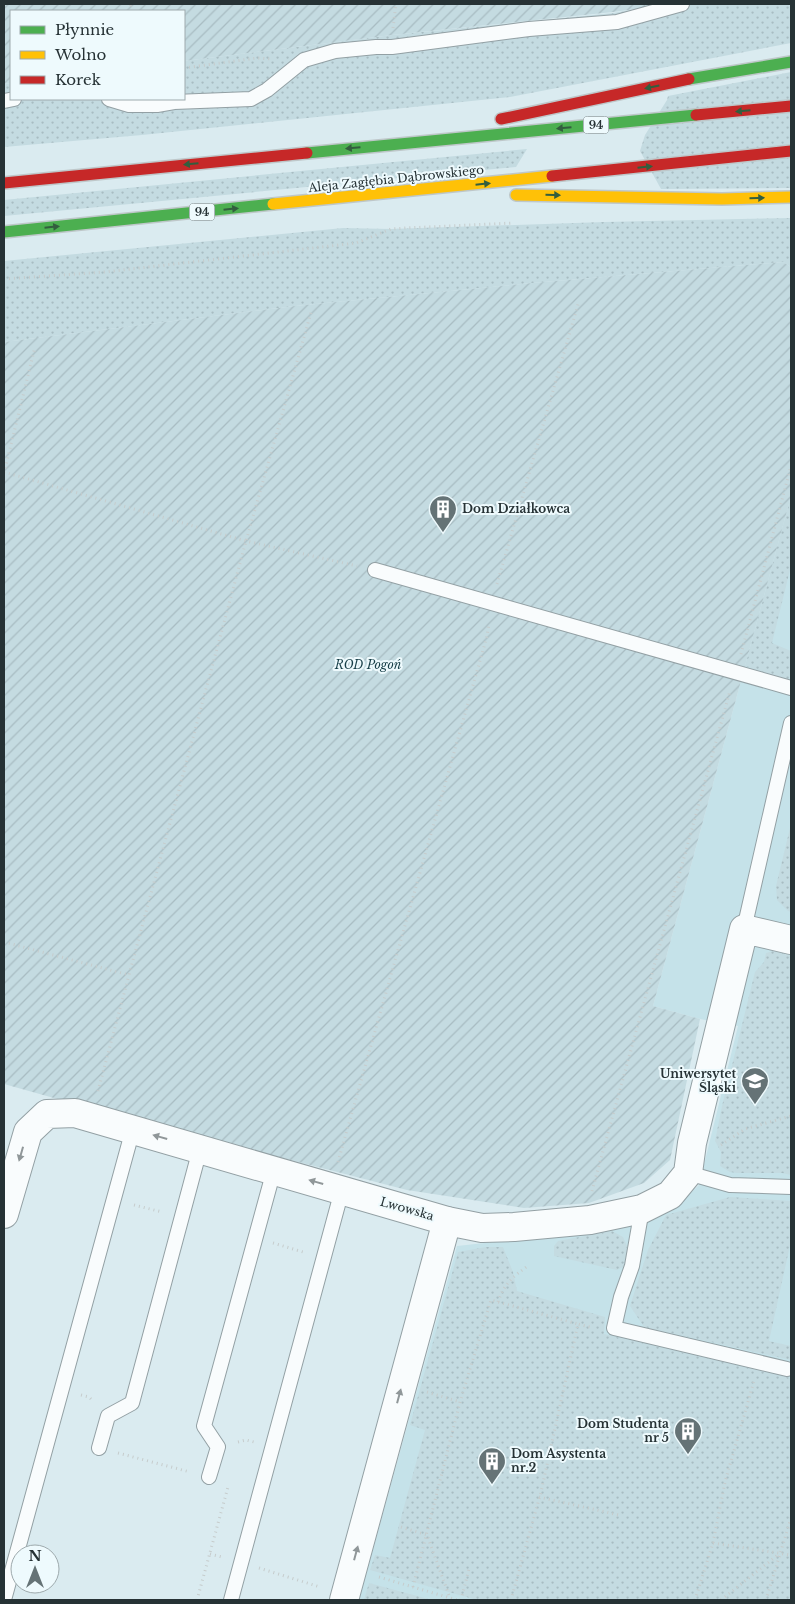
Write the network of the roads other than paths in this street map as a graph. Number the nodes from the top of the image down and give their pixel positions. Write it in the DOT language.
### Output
graph roads {
  1 [pos="682,4"];
  2 [pos="791,62"];
  3 [pos="112,100"];
  4 [pos="791,106"];
  5 [pos="401,143"];
  6 [pos="791,151"];
  7 [pos="4,182"];
  8 [pos="400,192"];
  9 [pos="488,194"];
  10 [pos="507,194"];
  11 [pos="791,198"];
  12 [pos="4,232"];
  13 [pos="375,570"];
  14 [pos="791,688"];
  15 [pos="791,722"];
  16 [pos="791,770"];
  17 [pos="779,781"];
  18 [pos="744,929"];
  19 [pos="791,940"];
  20 [pos="133,1130"];
  21 [pos="200,1149"];
  22 [pos="274,1170"];
  23 [pos="688,1173"];
  24 [pos="791,1187"];
  25 [pos="342,1190"];
  26 [pos="642,1209"];
  27 [pos="4,1214"];
  28 [pos="447,1221"];
  29 [pos="787,1369"];
  30 [pos="99,1448"];
  31 [pos="209,1477"];
  32 [pos="332,1594"];
  33 [pos="4,1600"];
  34 [pos="231,1600"];
  1 -- 3 [label="lane"];
  2 -- 5 [label="main road, one-way"];
  4 -- 5 [label="main road, 94, one-way"];
  5 -- 7 [label="main road, 94, one-way"];
  8 -- 6 [label="main road, Aleja Zagłębia Dąbrowskiego / 94, one-way"];
  8 -- 9 [label="main road"];
  12 -- 8 [label="main road, Aleja Zagłębia Dąbrowskiego / 94, one-way"];
  10 -- 11 [label="main road, one-way"];
  13 -- 14 [label="lane"];
  15 -- 17 [label="lane"];
  16 -- 17 [label="lane"];
  17 -- 18 [label="lane"];
  18 -- 19 [label="street"];
  18 -- 23 [label="street"];
  21 -- 20 [label="street, Lwowska, one-way"];
  20 -- 27 [label="street, Lwowska, one-way"];
  20 -- 33 [label="lane"];
  21 -- 22 [label="street, Lwowska"];
  21 -- 30 [label="lane"];
  25 -- 22 [label="street, Lwowska, one-way"];
  22 -- 31 [label="lane"];
  23 -- 24 [label="lane"];
  23 -- 26 [label="street"];
  25 -- 28 [label="street, Lwowska"];
  25 -- 34 [label="lane"];
  26 -- 28 [label="street"];
  26 -- 29 [label="lane"];
  32 -- 28 [label="street, Lwowska, one-way"];
}
